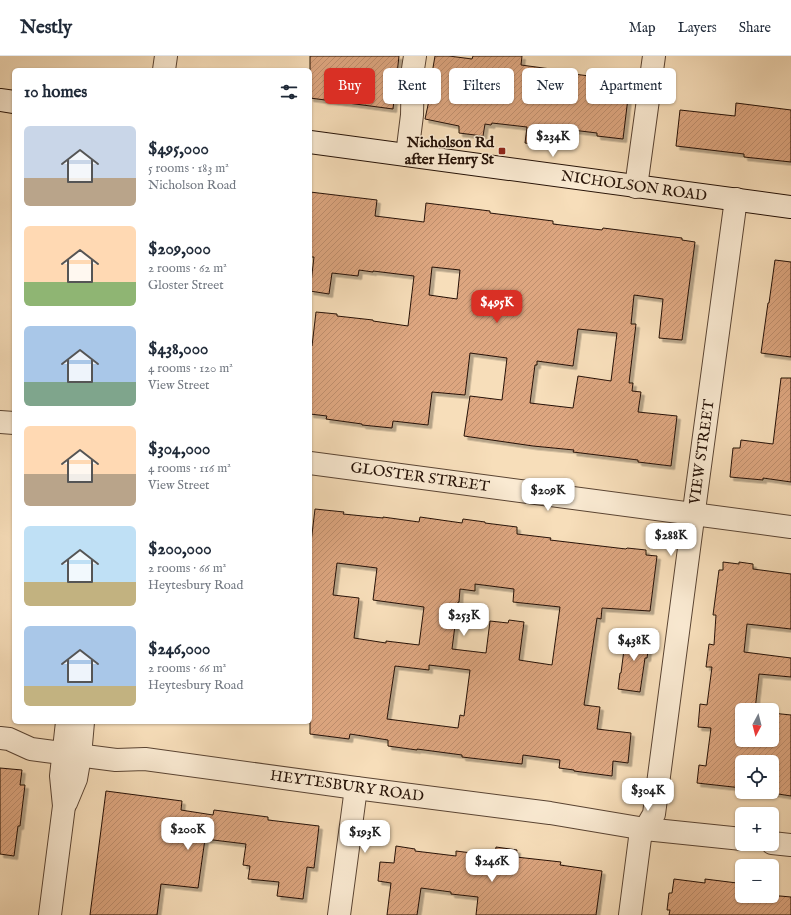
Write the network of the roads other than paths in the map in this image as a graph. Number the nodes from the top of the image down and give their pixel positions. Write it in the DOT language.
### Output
graph roads {
  1 [pos="166,56"];
  2 [pos="415,56"];
  3 [pos="654,56"];
  4 [pos="164,68"];
  5 [pos="0,100"];
  6 [pos="12,102"];
  7 [pos="312,142"];
  8 [pos="407,155"];
  9 [pos="636,187"];
  10 [pos="736,199"];
  11 [pos="791,207"];
  12 [pos="0,422"];
  13 [pos="12,424"];
  14 [pos="312,463"];
  15 [pos="694,514"];
  16 [pos="791,527"];
  17 [pos="5,739"];
  18 [pos="73,739"];
  19 [pos="356,788"];
  20 [pos="648,825"];
  21 [pos="735,837"];
  22 [pos="779,844"];
  23 [pos="791,845"];
  24 [pos="50,915"];
  25 [pos="339,915"];
  26 [pos="630,915"];
  1 -- 4 [label="street"];
  2 -- 8 [label="street"];
  3 -- 9 [label="street"];
  5 -- 6 [label="street"];
  7 -- 8 [label="street, NICHOLSON ROAD"];
  8 -- 9 [label="street, NICHOLSON ROAD"];
  9 -- 10 [label="street, NICHOLSON ROAD"];
  10 -- 11 [label="street, NICHOLSON ROAD"];
  10 -- 15 [label="street, VIEW STREET"];
  12 -- 13 [label="street"];
  14 -- 15 [label="street, GLOSTER STREET"];
  15 -- 16 [label="street, GLOSTER STREET"];
  15 -- 20 [label="street, VIEW STREET"];
  17 -- 18 [label="street, HEYTESBURY ROAD"];
  18 -- 19 [label="street, HEYTESBURY ROAD"];
  18 -- 24 [label="street"];
  19 -- 20 [label="street, HEYTESBURY ROAD"];
  19 -- 25 [label="street"];
  20 -- 21 [label="street, HEYTESBURY ROAD"];
  20 -- 26 [label="street, VIEW STREET"];
  22 -- 23 [label="street"];
}
